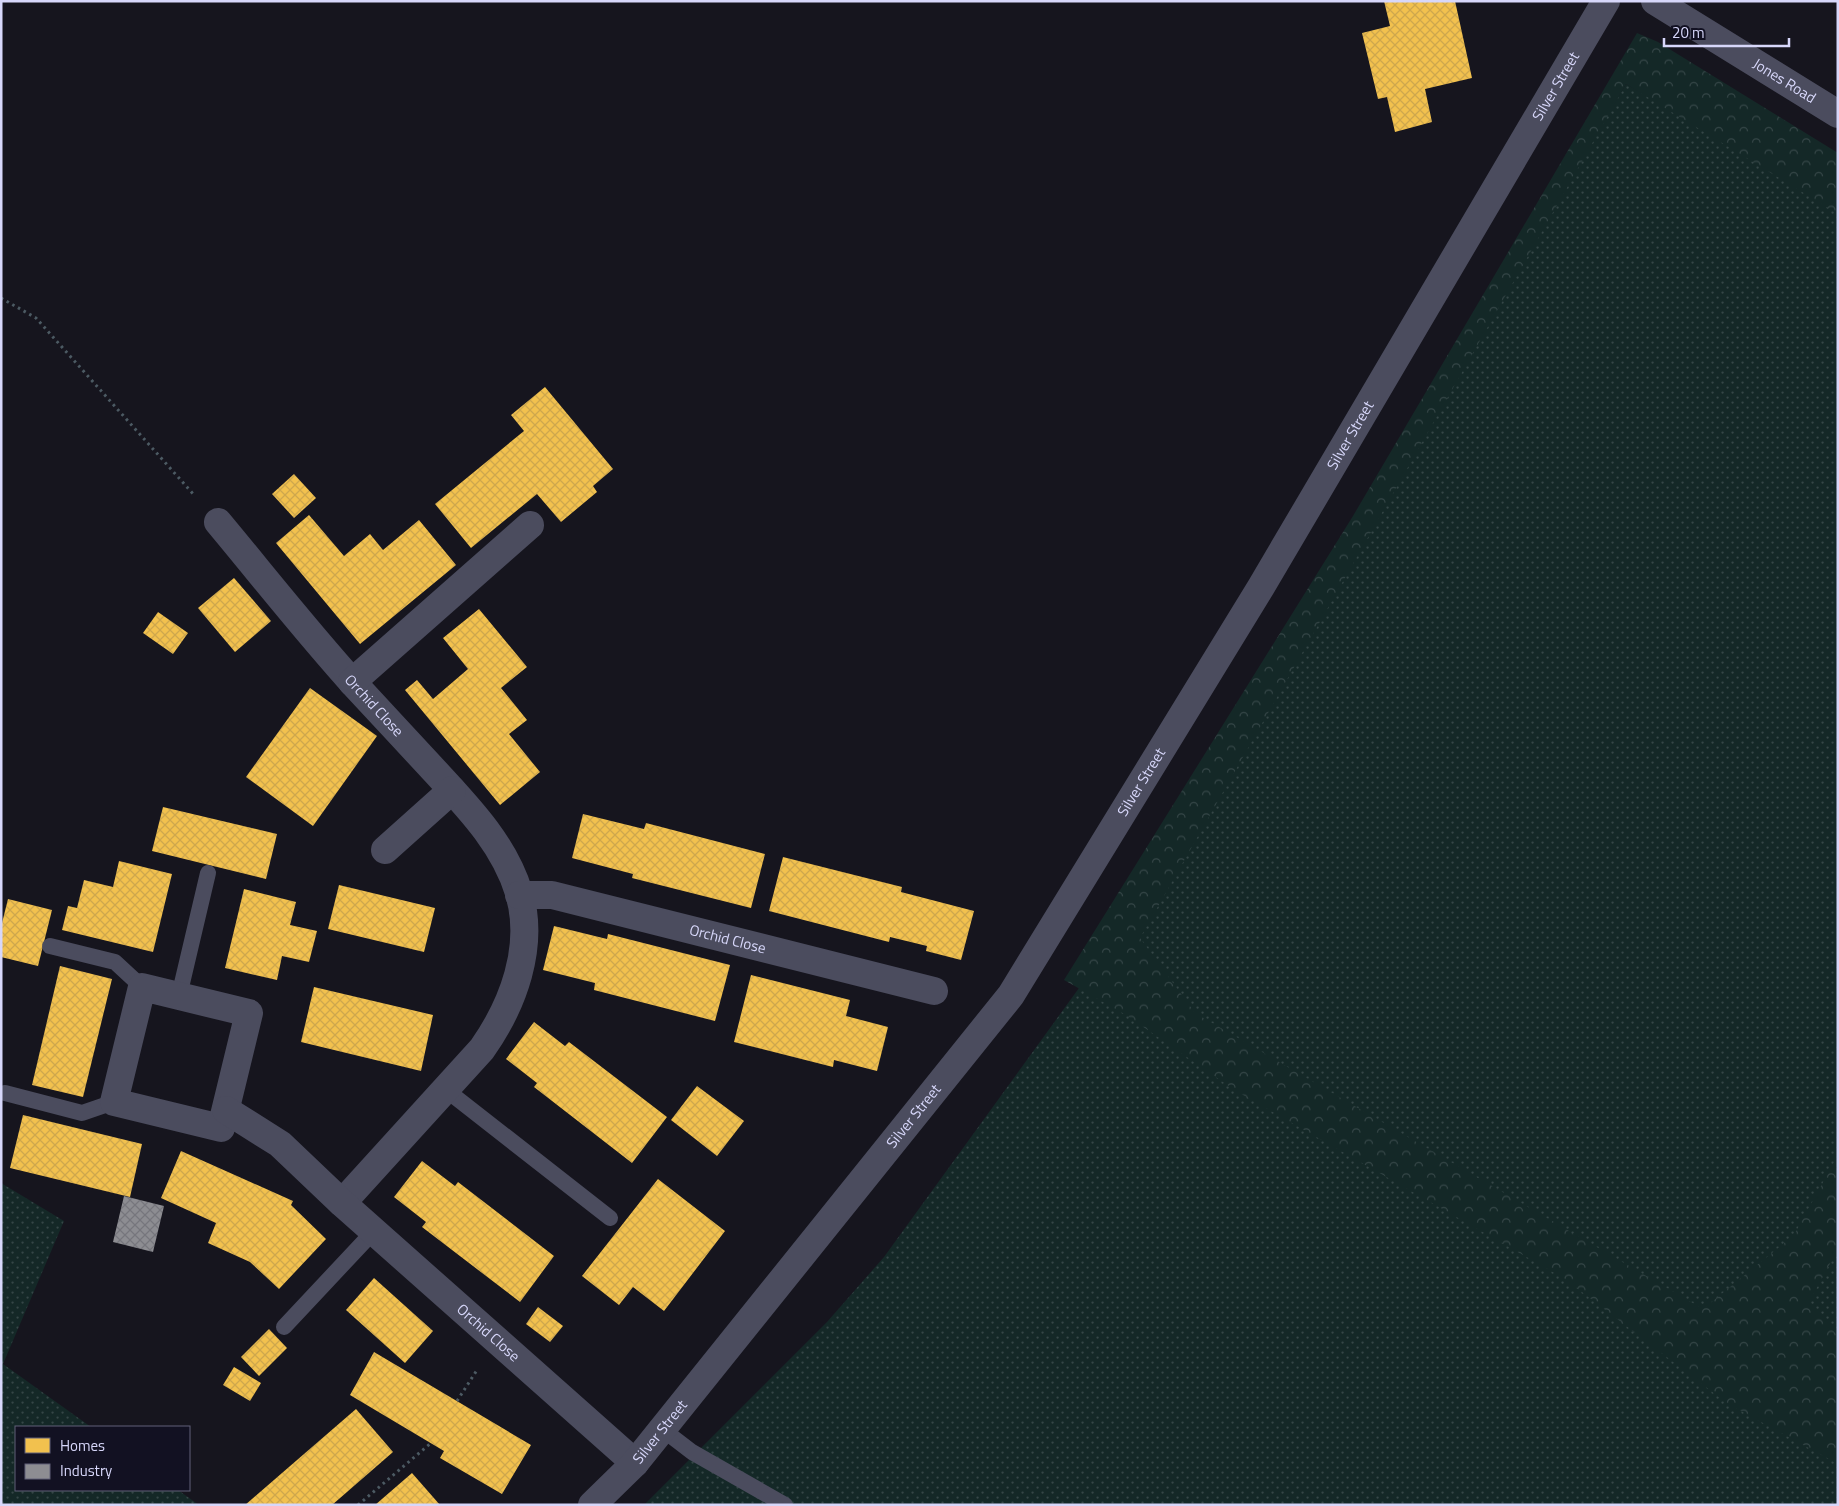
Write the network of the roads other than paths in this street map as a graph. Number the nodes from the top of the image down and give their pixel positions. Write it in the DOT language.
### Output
graph roads {
  1 [pos="1606,1"];
  2 [pos="1655,1"];
  3 [pos="1838,114"];
  4 [pos="218,522"];
  5 [pos="530,525"];
  6 [pos="352,682"];
  7 [pos="452,790"];
  8 [pos="386,850"];
  9 [pos="208,873"];
  10 [pos="520,895"];
  11 [pos="50,946"];
  12 [pos="142,987"];
  13 [pos="934,990"];
  14 [pos="179,996"];
  15 [pos="446,1089"];
  16 [pos="5,1093"];
  17 [pos="114,1102"];
  18 [pos="226,1110"];
  19 [pos="342,1203"];
  20 [pos="610,1218"];
  21 [pos="374,1231"];
  22 [pos="284,1327"];
  23 [pos="662,1429"];
  24 [pos="636,1463"];
  25 [pos="592,1505"];
  26 [pos="785,1505"];
  1 -- 23 [label="street, Silver Street"];
  2 -- 3 [label="street, Jones Road"];
  4 -- 6 [label="street, Orchid Close"];
  5 -- 6 [label="street"];
  6 -- 7 [label="street, Orchid Close"];
  7 -- 8 [label="street"];
  7 -- 10 [label="street, Orchid Close"];
  9 -- 14 [label="lane"];
  10 -- 13 [label="street, Orchid Close"];
  10 -- 15 [label="street, Orchid Close"];
  11 -- 12 [label="lane"];
  12 -- 14 [label="street"];
  12 -- 17 [label="street"];
  14 -- 18 [label="street"];
  15 -- 19 [label="street, Orchid Close"];
  15 -- 20 [label="lane"];
  16 -- 17 [label="lane"];
  17 -- 18 [label="street"];
  18 -- 19 [label="street, Orchid Close"];
  19 -- 21 [label="street, Orchid Close"];
  21 -- 22 [label="lane"];
  21 -- 24 [label="street, Orchid Close"];
  23 -- 24 [label="street, Silver Street"];
  23 -- 26 [label="lane"];
  24 -- 25 [label="street, Silver Street"];
}
